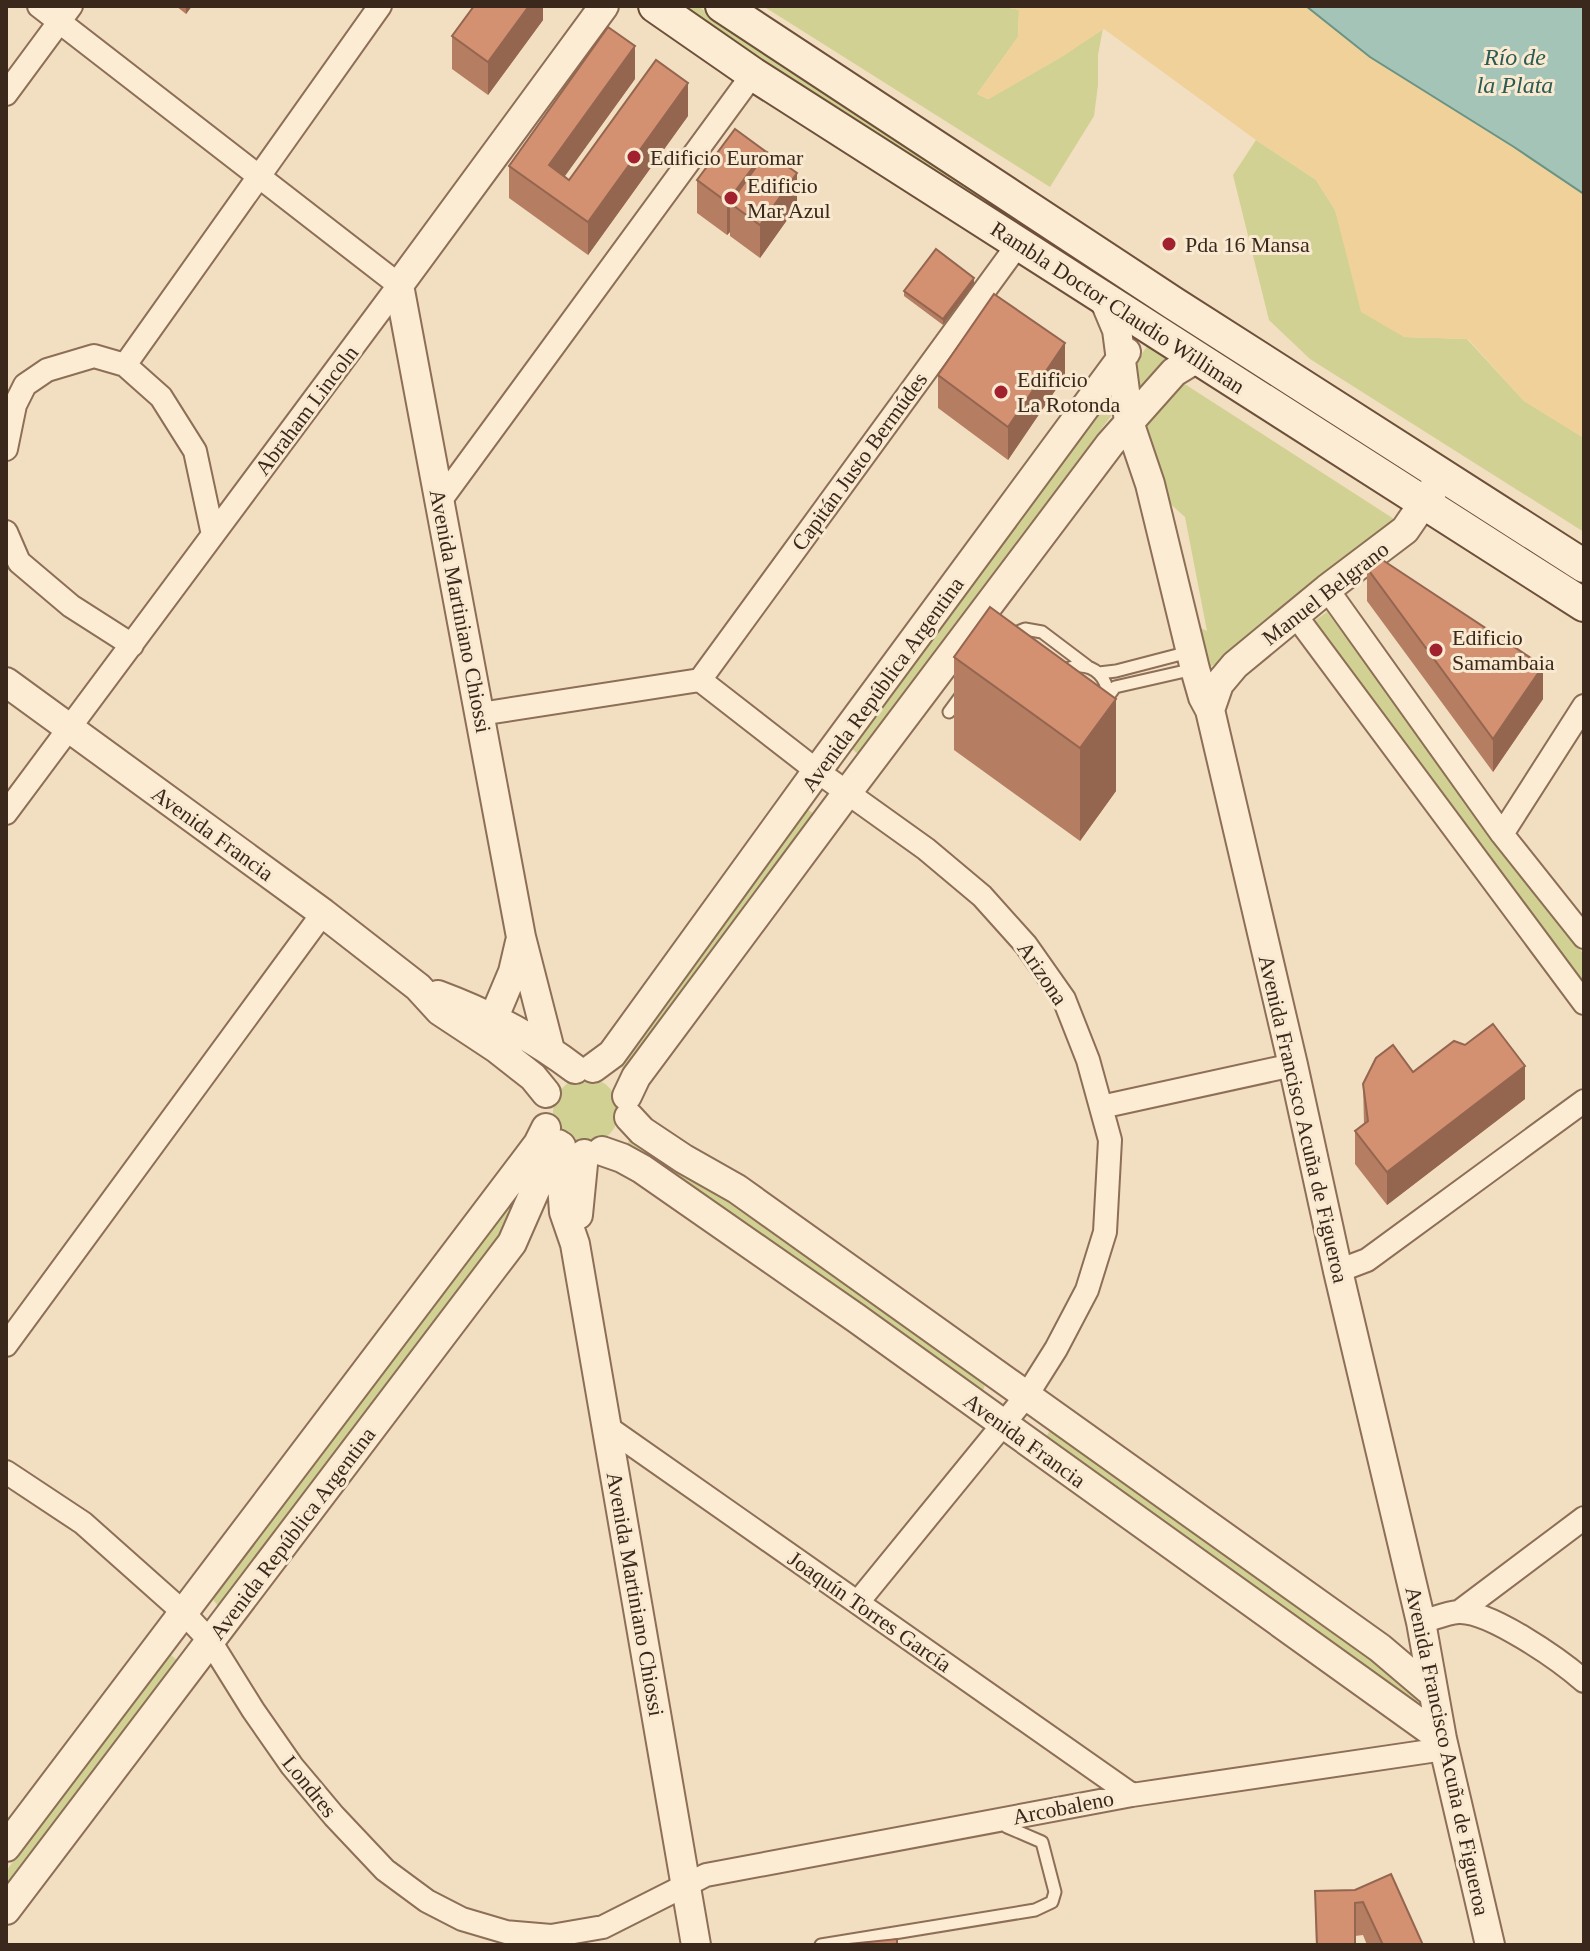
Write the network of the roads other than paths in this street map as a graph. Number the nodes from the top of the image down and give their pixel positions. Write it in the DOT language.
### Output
graph roads {
  1 [pos="39,6"];
  2 [pos="380,6"];
  3 [pos="604,6"];
  4 [pos="655,6"];
  5 [pos="722,6"];
  6 [pos="66,14"];
  7 [pos="753,74"];
  8 [pos="6,94"];
  9 [pos="259,176"];
  10 [pos="1019,243"];
  11 [pos="399,285"];
  12 [pos="1104,299"];
  13 [pos="1173,303"];
  14 [pos="1145,325"];
  15 [pos="1197,358"];
  16 [pos="1121,360"];
  17 [pos="125,365"];
  18 [pos="1129,422"];
  19 [pos="6,449"];
  20 [pos="1434,489"];
  21 [pos="440,501"];
  22 [pos="6,533"];
  23 [pos="213,535"];
  24 [pos="1584,566"];
  25 [pos="1327,589"];
  26 [pos="1584,605"];
  27 [pos="1296,616"];
  28 [pos="132,645"];
  29 [pos="995,650"];
  30 [pos="1192,660"];
  31 [pos="1087,666"];
  32 [pos="1099,673"];
  33 [pos="700,680"];
  34 [pos="6,682"];
  35 [pos="967,687"];
  36 [pos="1107,699"];
  37 [pos="1584,706"];
  38 [pos="1210,710"];
  39 [pos="949,712"];
  40 [pos="480,714"];
  41 [pos="69,729"];
  42 [pos="817,771"];
  43 [pos="847,793"];
  44 [pos="6,813"];
  45 [pos="1502,834"];
  46 [pos="323,913"];
  47 [pos="521,937"];
  48 [pos="1584,937"];
  49 [pos="418,987"];
  50 [pos="1584,1003"];
  51 [pos="494,1017"];
  52 [pos="496,1048"];
  53 [pos="550,1050"];
  54 [pos="1293,1065"];
  55 [pos="584,1068"];
  56 [pos="546,1093"];
  57 [pos="1584,1101"];
  58 [pos="628,1106"];
  59 [pos="1101,1107"];
  60 [pos="570,1145"];
  61 [pos="1338,1271"];
  62 [pos="6,1345"];
  63 [pos="1027,1395"];
  64 [pos="1003,1424"];
  65 [pos="607,1427"];
  66 [pos="6,1472"];
  67 [pos="1584,1518"];
  68 [pos="858,1602"];
  69 [pos="183,1612"];
  70 [pos="1459,1612"];
  71 [pos="1421,1622"];
  72 [pos="210,1641"];
  73 [pos="1584,1681"];
  74 [pos="1433,1693"];
  75 [pos="1443,1744"];
  76 [pos="1132,1795"];
  77 [pos="1001,1819"];
  78 [pos="6,1847"];
  79 [pos="687,1884"];
  80 [pos="6,1910"];
  81 [pos="696,1945"];
  82 [pos="821,1945"];
  83 [pos="1490,1945"];
  1 -- 6 [label="street"];
  2 -- 9 [label="street"];
  3 -- 11 [label="street, Abraham Lincoln"];
  4 -- 7 [label="main road, Rambla Doctor Claudio Williman"];
  5 -- 13 [label="main road, Rambla Doctor Claudio Williman"];
  6 -- 8 [label="street"];
  6 -- 9 [label="street"];
  7 -- 10 [label="main road, Rambla Doctor Claudio Williman"];
  7 -- 21 [label="street"];
  9 -- 11 [label="street"];
  9 -- 17 [label="street"];
  10 -- 12 [label="main road, Rambla Doctor Claudio Williman"];
  10 -- 33 [label="street, Capitán Justo Bermúdes"];
  11 -- 21 [label="street, Avenida Martiniano Chiossi"];
  11 -- 23 [label="street, Abraham Lincoln"];
  12 -- 14 [label="main road, Rambla Doctor Claudio Williman"];
  12 -- 16 [label="street, Avenida Francisco Acuña de Figueroa"];
  13 -- 14 [label="street, Avenida República Argentina"];
  13 -- 20 [label="main road, Rambla Doctor Claudio Williman"];
  14 -- 15 [label="main road, Rambla Doctor Claudio Williman"];
  14 -- 16 [label="street, Avenida República Argentina"];
  15 -- 18 [label="street, Avenida República Argentina"];
  15 -- 20 [label="main road, Rambla Doctor Claudio Williman"];
  16 -- 18 [label="street, Avenida Francisco Acuña de Figueroa"];
  16 -- 42 [label="street, Avenida República Argentina"];
  17 -- 19 [label="street"];
  17 -- 23 [label="street"];
  18 -- 30 [label="street, Avenida Francisco Acuña de Figueroa"];
  18 -- 43 [label="street, Avenida República Argentina"];
  20 -- 24 [label="main road, Rambla Doctor Claudio Williman"];
  20 -- 25 [label="street, Manuel Belgrano"];
  20 -- 26 [label="main road, Rambla Doctor Claudio Williman"];
  21 -- 40 [label="street, Avenida Martiniano Chiossi"];
  22 -- 28 [label="street"];
  23 -- 28 [label="street, Abraham Lincoln"];
  25 -- 27 [label="street, Manuel Belgrano"];
  25 -- 45 [label="street"];
  27 -- 38 [label="street, Manuel Belgrano"];
  27 -- 50 [label="street"];
  28 -- 41 [label="street, Abraham Lincoln"];
  29 -- 31 [label="lane"];
  30 -- 32 [label="lane"];
  30 -- 36 [label="lane"];
  30 -- 38 [label="street, Avenida Francisco Acuña de Figueroa"];
  31 -- 32 [label="lane"];
  31 -- 36 [label="lane"];
  32 -- 36 [label="lane"];
  33 -- 40 [label="street"];
  33 -- 42 [label="street, Arizona"];
  34 -- 41 [label="street, Avenida Francia"];
  35 -- 39 [label="lane"];
  37 -- 45 [label="street"];
  38 -- 54 [label="street, Avenida Francisco Acuña de Figueroa"];
  40 -- 47 [label="street, Avenida Martiniano Chiossi"];
  41 -- 44 [label="street, Abraham Lincoln"];
  41 -- 46 [label="street, Avenida Francia"];
  42 -- 43 [label="street, Arizona"];
  42 -- 55 [label="street, Avenida República Argentina"];
  43 -- 58 [label="street, Avenida República Argentina"];
  43 -- 59 [label="street, Arizona"];
  45 -- 48 [label="street"];
  46 -- 49 [label="street, Avenida Francia"];
  46 -- 62 [label="street"];
  47 -- 51 [label="street, Avenida Martiniano Chiossi"];
  47 -- 53 [label="street, Avenida Martiniano Chiossi"];
  49 -- 51 [label="street, Avenida Francia"];
  49 -- 52 [label="street, Avenida Francia"];
  51 -- 52 [label="street, Avenida Martiniano Chiossi"];
  51 -- 53 [label="street, Avenida Francia"];
  52 -- 56 [label="street, Avenida Francia"];
  53 -- 55 [label="street, Avenida Francia"];
  54 -- 59 [label="street"];
  54 -- 61 [label="street, Avenida Francisco Acuña de Figueroa"];
  55 -- 56 [label="street"];
  55 -- 58 [label="street"];
  56 -- 60 [label="street"];
  57 -- 61 [label="street"];
  58 -- 60 [label="street"];
  58 -- 63 [label="street, Avenida Francia"];
  59 -- 63 [label="street, Arizona"];
  60 -- 64 [label="street, Avenida Francia"];
  60 -- 65 [label="street, Avenida Martiniano Chiossi"];
  60 -- 69 [label="street, Avenida República Argentina"];
  60 -- 72 [label="street, Avenida República Argentina"];
  61 -- 71 [label="street, Avenida Francisco Acuña de Figueroa"];
  63 -- 64 [label="street, Arizona"];
  63 -- 74 [label="street, Avenida Francia"];
  64 -- 68 [label="street, Arizona"];
  64 -- 75 [label="street, Avenida Francia"];
  65 -- 68 [label="street, Joaquín Torres García"];
  65 -- 79 [label="street, Avenida Martiniano Chiossi"];
  66 -- 69 [label="street, Londres"];
  67 -- 70 [label="street"];
  68 -- 76 [label="street, Joaquín Torres García"];
  69 -- 72 [label="street, Londres"];
  69 -- 78 [label="street, Avenida República Argentina"];
  70 -- 71 [label="street"];
  70 -- 73 [label="street"];
  71 -- 74 [label="street, Avenida Francisco Acuña de Figueroa"];
  72 -- 79 [label="street, Londres"];
  72 -- 80 [label="street, Avenida República Argentina"];
  74 -- 75 [label="street, Avenida Francisco Acuña de Figueroa"];
  75 -- 76 [label="street, Arcobaleno"];
  75 -- 83 [label="street, Avenida Francisco Acuña de Figueroa"];
  76 -- 77 [label="street, Arcobaleno"];
  77 -- 79 [label="street, Arcobaleno"];
  77 -- 82 [label="lane"];
  79 -- 81 [label="street, Avenida Martiniano Chiossi"];
}
